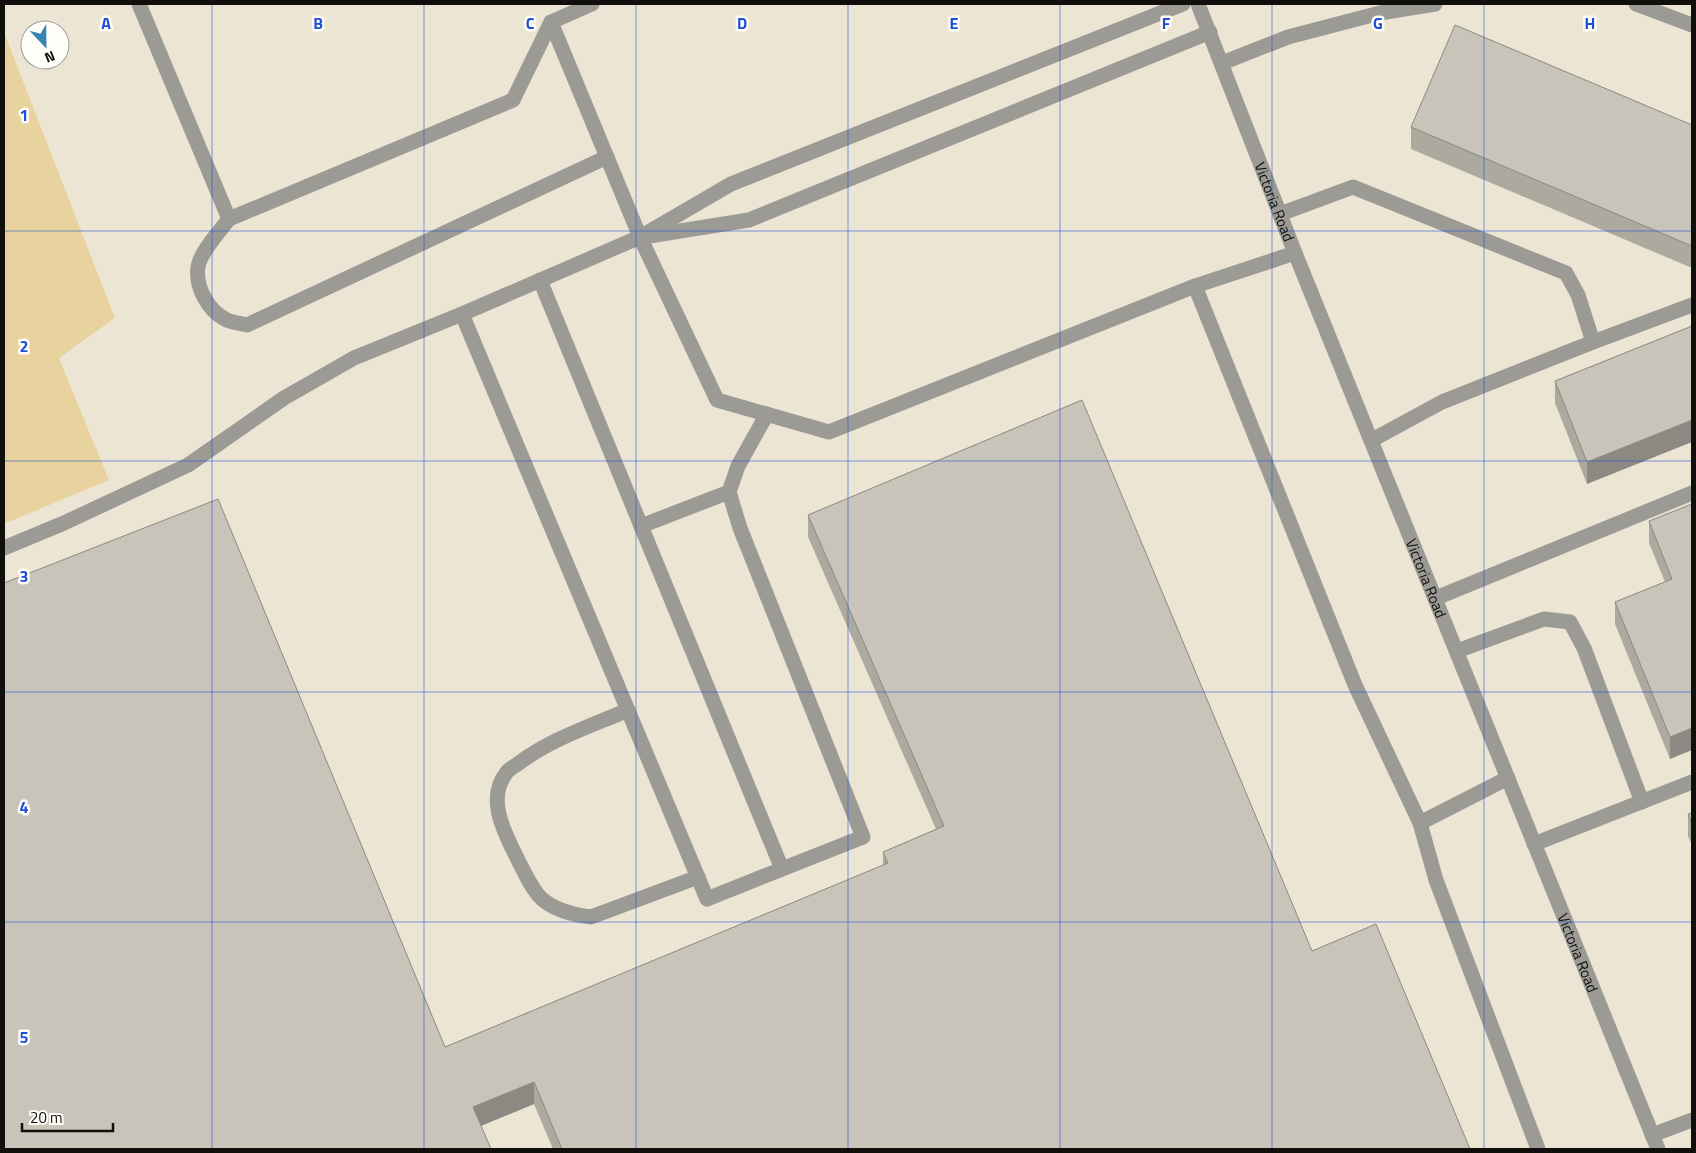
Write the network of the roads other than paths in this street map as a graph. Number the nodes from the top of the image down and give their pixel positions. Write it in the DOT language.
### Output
graph roads {
  1 [pos="140,4"];
  2 [pos="592,4"];
  3 [pos="1183,4"];
  4 [pos="1198,4"];
  5 [pos="1434,4"];
  6 [pos="1636,4"];
  7 [pos="551,22"];
  8 [pos="1692,25"];
  9 [pos="1210,32"];
  10 [pos="1222,63"];
  11 [pos="606,157"];
  12 [pos="1280,214"];
  13 [pos="229,219"];
  14 [pos="640,237"];
  15 [pos="1295,253"];
  16 [pos="540,280"];
  17 [pos="1195,286"];
  18 [pos="1692,305"];
  19 [pos="462,314"];
  20 [pos="1593,342"];
  21 [pos="767,414"];
  22 [pos="1372,440"];
  23 [pos="729,492"];
  24 [pos="1692,493"];
  25 [pos="641,526"];
  26 [pos="4,548"];
  27 [pos="1436,598"];
  28 [pos="1457,651"];
  29 [pos="628,710"];
  30 [pos="1508,778"];
  31 [pos="1692,782"];
  32 [pos="1642,802"];
  33 [pos="1420,823"];
  34 [pos="1534,844"];
  35 [pos="782,869"];
  36 [pos="698,877"];
  37 [pos="1692,1120"];
  38 [pos="1655,1142"];
  39 [pos="1538,1149"];
  1 -- 13 [label="street"];
  2 -- 7 [label="street"];
  3 -- 14 [label="street"];
  4 -- 9 [label="street, Victoria Road"];
  5 -- 10 [label="street"];
  6 -- 8 [label="street"];
  7 -- 11 [label="street"];
  7 -- 13 [label="street"];
  9 -- 10 [label="street, Victoria Road"];
  9 -- 14 [label="street"];
  10 -- 12 [label="street, Victoria Road"];
  11 -- 13 [label="street"];
  11 -- 14 [label="street"];
  12 -- 15 [label="street, Victoria Road"];
  12 -- 20 [label="street"];
  14 -- 16 [label="street"];
  14 -- 21 [label="street"];
  15 -- 17 [label="street"];
  15 -- 22 [label="street, Victoria Road"];
  16 -- 19 [label="street"];
  16 -- 25 [label="street"];
  17 -- 21 [label="street"];
  17 -- 33 [label="street"];
  18 -- 20 [label="street"];
  19 -- 26 [label="street"];
  19 -- 29 [label="street"];
  20 -- 22 [label="street"];
  21 -- 23 [label="street"];
  22 -- 27 [label="street, Victoria Road"];
  23 -- 25 [label="street"];
  23 -- 35 [label="street"];
  24 -- 27 [label="street"];
  25 -- 35 [label="street"];
  27 -- 28 [label="street, Victoria Road"];
  28 -- 30 [label="street, Victoria Road"];
  28 -- 32 [label="street"];
  29 -- 36 [label="street"];
  29 -- 36 [label="street"];
  30 -- 33 [label="street"];
  30 -- 34 [label="street, Victoria Road"];
  31 -- 32 [label="street"];
  32 -- 34 [label="street"];
  33 -- 39 [label="street"];
  34 -- 38 [label="street, Victoria Road"];
  35 -- 36 [label="street"];
  37 -- 38 [label="street"];
}
